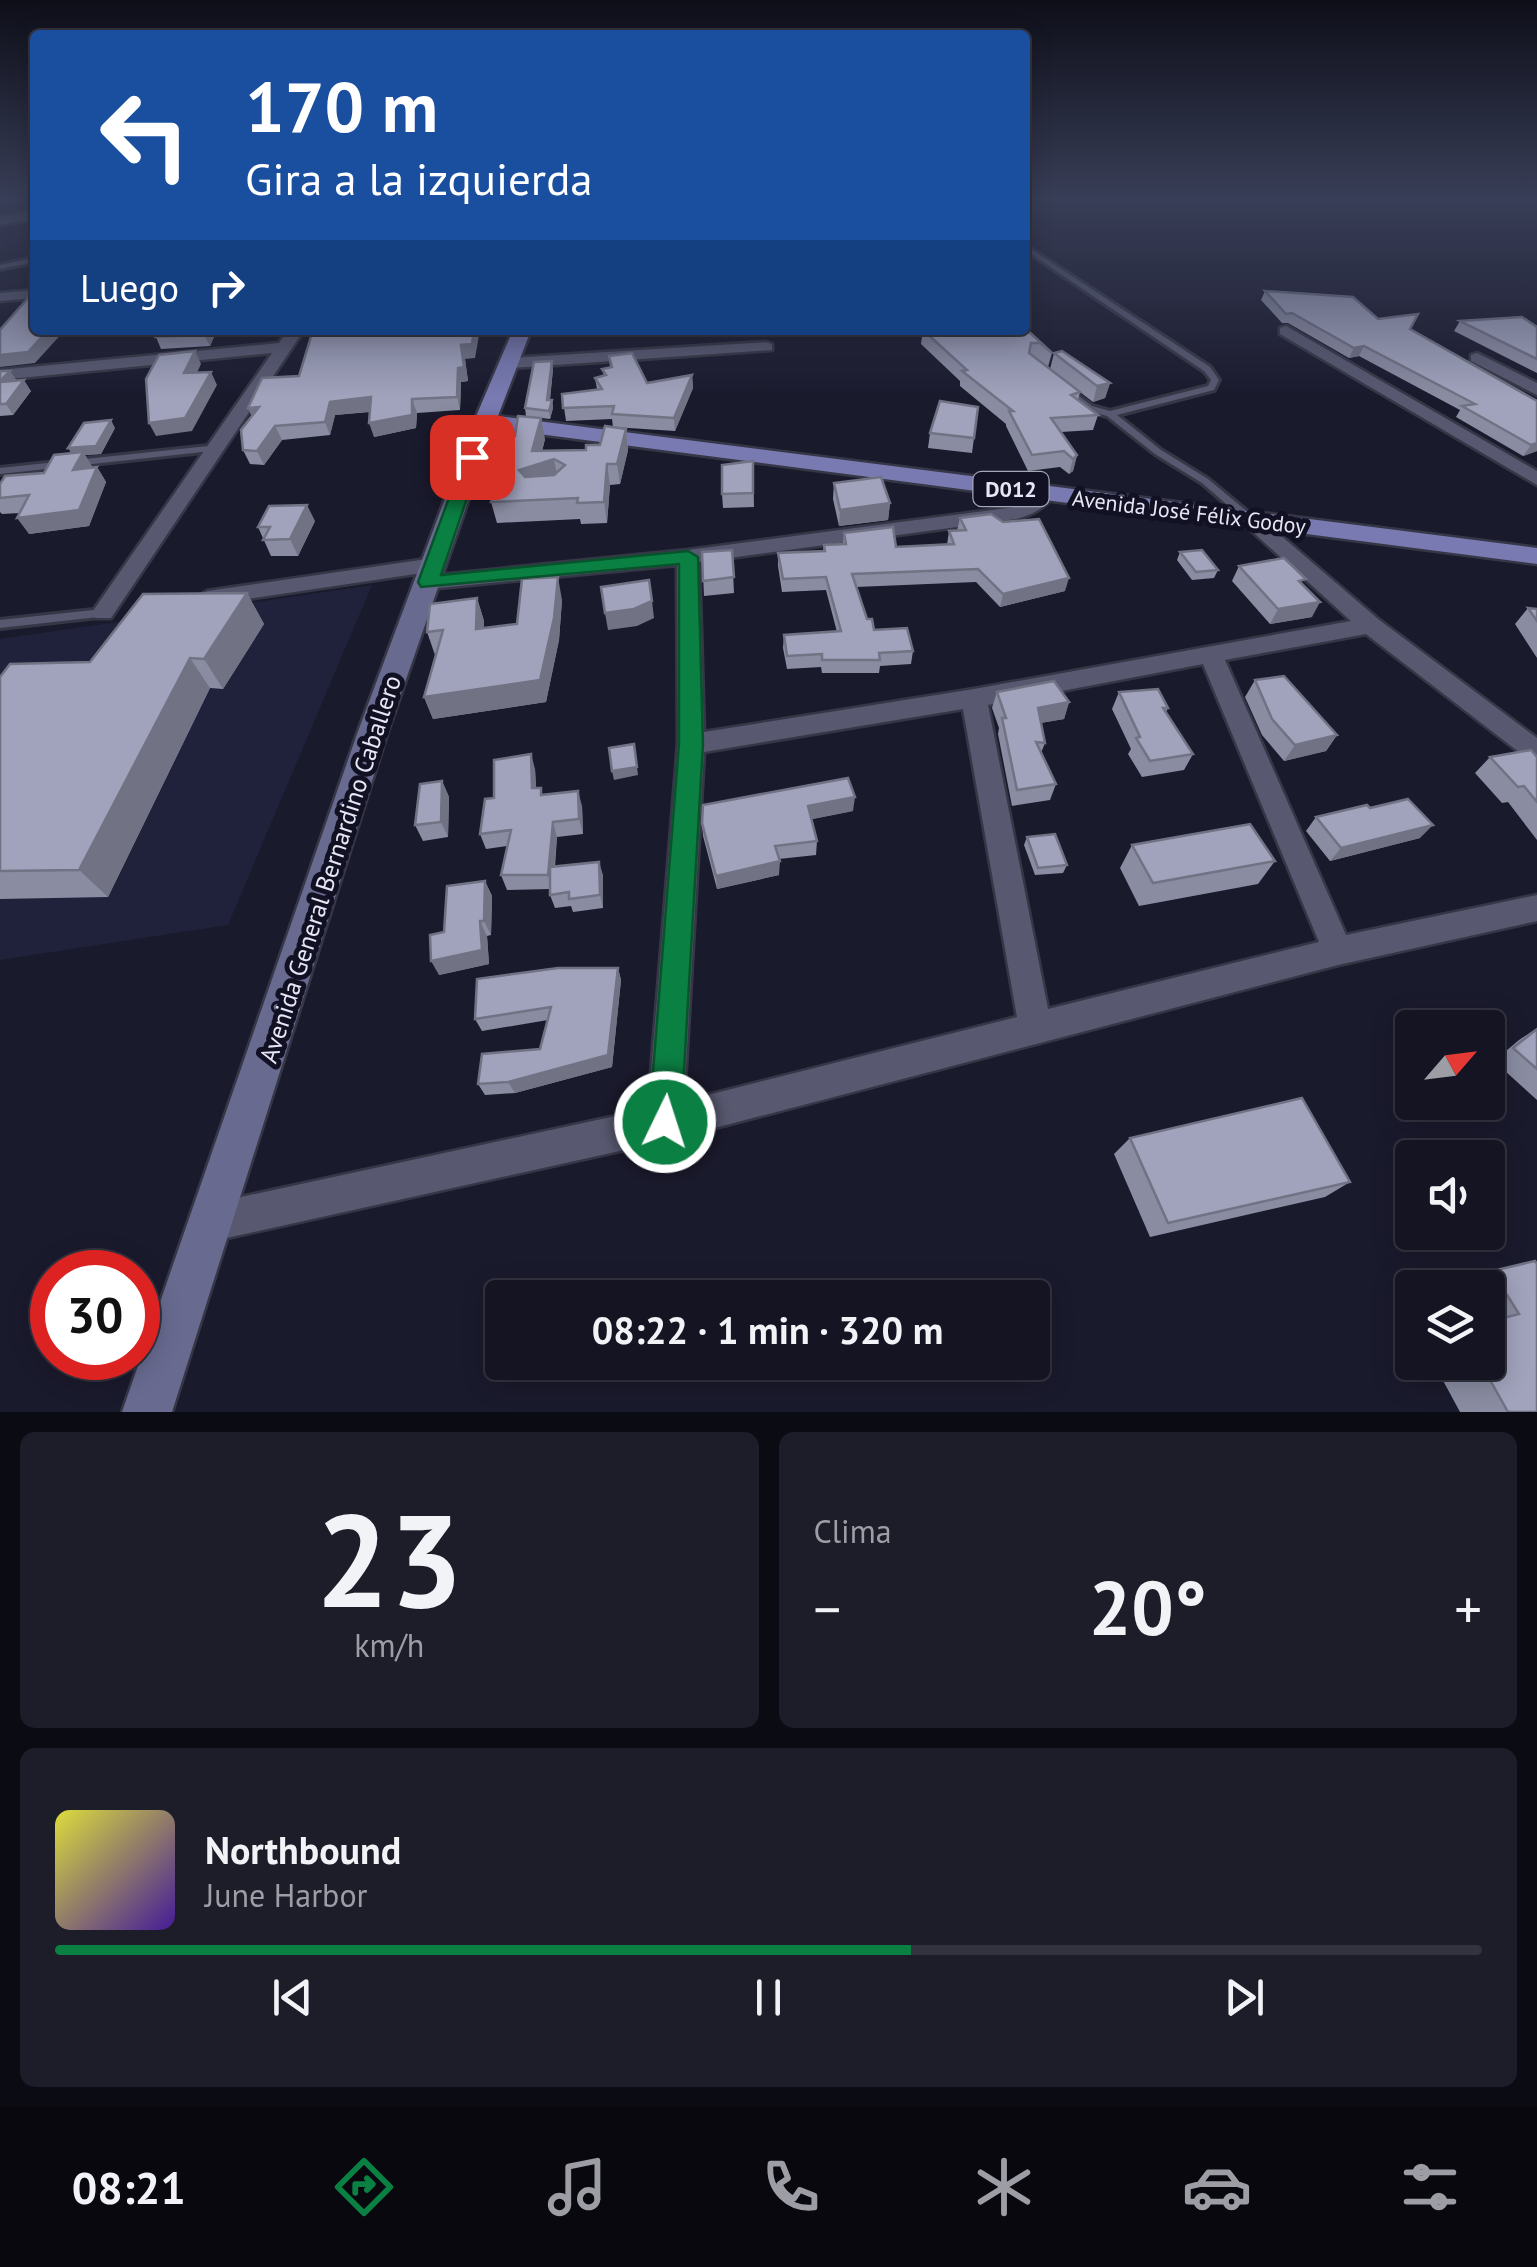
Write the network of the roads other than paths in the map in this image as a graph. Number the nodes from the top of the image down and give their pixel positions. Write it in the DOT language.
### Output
graph roads {
  1 [pos="1052,265"];
  2 [pos="30,295"];
  3 [pos="0,298"];
  4 [pos="1286,331"];
  5 [pos="520,335"];
  6 [pos="291,338"];
  7 [pos="766,347"];
  8 [pos="1476,358"];
  9 [pos="511,363"];
  10 [pos="0,375"];
  11 [pos="1060,386"];
  12 [pos="1537,390"];
  13 [pos="1110,414"];
  14 [pos="484,421"];
  15 [pos="218,448"];
  16 [pos="0,471"];
  17 [pos="1537,479"];
  18 [pos="460,492"];
  19 [pos="504,492"];
  20 [pos="1045,494"];
  21 [pos="1251,520"];
  22 [pos="1537,556"];
  23 [pos="688,557"];
  24 [pos="431,574"];
  25 [pos="181,602"];
  26 [pos="142,607"];
  27 [pos="103,613"];
  28 [pos="0,624"];
  29 [pos="1370,625"];
  30 [pos="1211,654"];
  31 [pos="974,698"];
  32 [pos="691,744"];
  33 [pos="1537,752"];
  34 [pos="1537,908"];
  35 [pos="1338,950"];
  36 [pos="1035,1028"];
  37 [pos="665,1122"];
  38 [pos="213,1222"];
  39 [pos="147,1412"];
  1 -- 13 [label="lane"];
  2 -- 3 [label="street"];
  4 -- 17 [label="street"];
  5 -- 9 [label="main road, Avenida General Bernardino Caballero"];
  6 -- 10 [label="street"];
  6 -- 15 [label="street"];
  7 -- 9 [label="street"];
  8 -- 12 [label="street"];
  9 -- 14 [label="main road, Avenida General Bernardino Caballero"];
  11 -- 13 [label="lane"];
  13 -- 21 [label="lane"];
  14 -- 18 [label="main road, Avenida General Bernardino Caballero"];
  14 -- 20 [label="main road, Avenida José Félix Godoy / D012"];
  15 -- 16 [label="lane"];
  15 -- 27 [label="street"];
  18 -- 19 [label="lane"];
  18 -- 24 [label="main road, Avenida General Bernardino Caballero"];
  20 -- 21 [label="main road, Avenida José Félix Godoy / D012"];
  20 -- 23 [label="street"];
  21 -- 22 [label="main road, Avenida José Félix Godoy / D012"];
  21 -- 29 [label="street"];
  23 -- 24 [label="street"];
  23 -- 32 [label="street"];
  24 -- 25 [label="street"];
  24 -- 38 [label="main road, Avenida General Bernardino Caballero"];
  26 -- 27 [label="street"];
  27 -- 28 [label="lane"];
  29 -- 30 [label="street"];
  29 -- 33 [label="street"];
  30 -- 31 [label="street"];
  30 -- 35 [label="street"];
  31 -- 32 [label="street"];
  31 -- 36 [label="street"];
  32 -- 37 [label="street"];
  34 -- 35 [label="street"];
  35 -- 36 [label="street"];
  36 -- 37 [label="street"];
  37 -- 38 [label="street"];
  38 -- 39 [label="main road, Avenida General Bernardino Caballero"];
}
